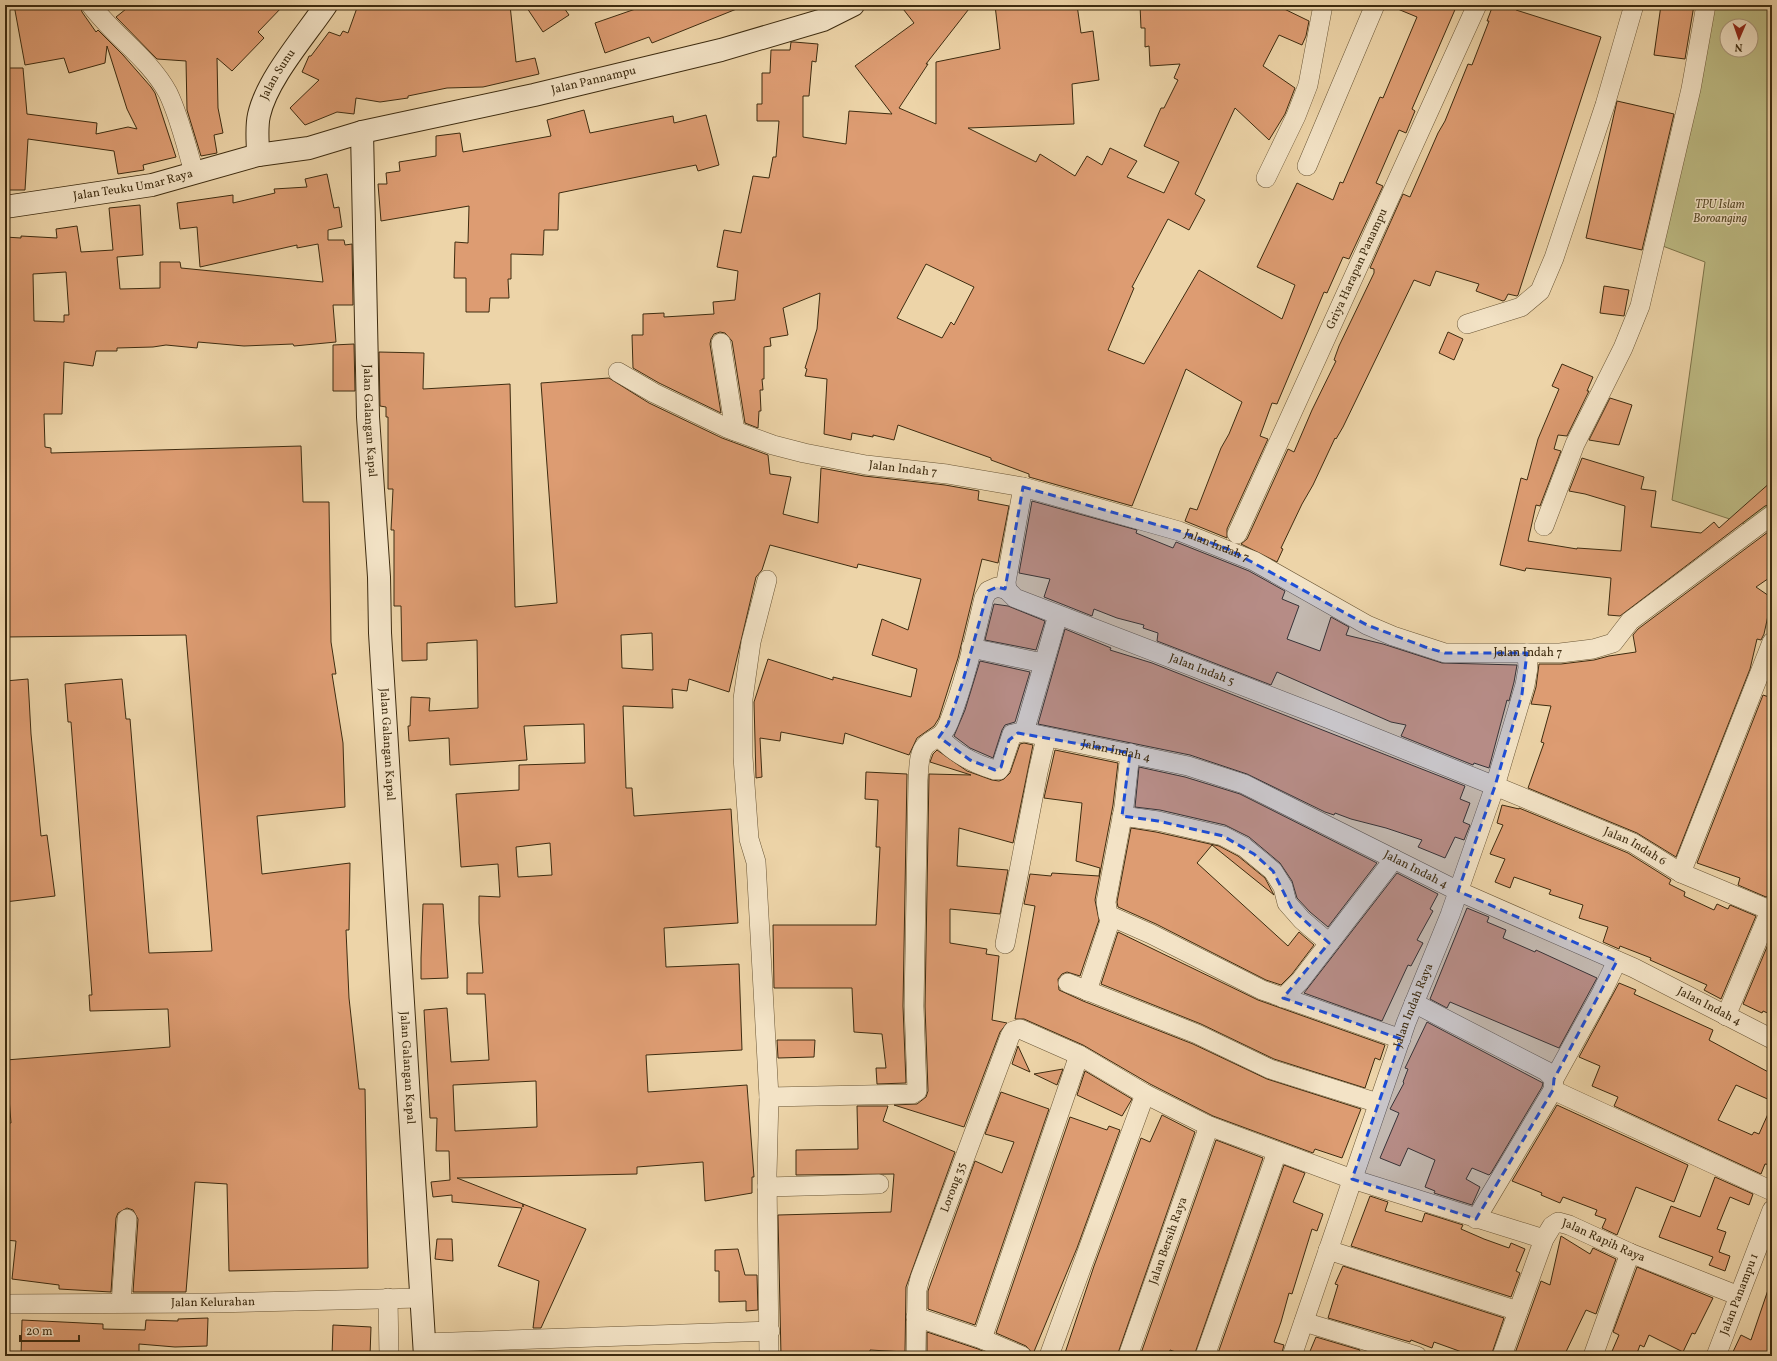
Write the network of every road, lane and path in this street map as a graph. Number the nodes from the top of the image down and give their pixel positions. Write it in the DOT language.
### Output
graph roads {
  1 [pos="91,5"];
  2 [pos="326,5"];
  3 [pos="854,5"];
  4 [pos="1323,5"];
  5 [pos="1375,5"];
  6 [pos="1477,5"];
  7 [pos="1634,5"];
  8 [pos="1706,5"];
  9 [pos="362,132"];
  10 [pos="258,155"];
  11 [pos="1307,166"];
  12 [pos="194,172"];
  13 [pos="1266,178"];
  14 [pos="5,206"];
  15 [pos="1467,324"];
  16 [pos="721,344"];
  17 [pos="618,372"];
  18 [pos="735,431"];
  19 [pos="1024,488"];
  20 [pos="1772,514"];
  21 [pos="1544,526"];
  22 [pos="1237,534"];
  23 [pos="767,580"];
  24 [pos="1007,590"];
  25 [pos="1058,615"];
  26 [pos="1772,642"];
  27 [pos="971,648"];
  28 [pos="1527,653"];
  29 [pos="1043,663"];
  30 [pos="1024,732"];
  31 [pos="939,737"];
  32 [pos="1046,738"];
  33 [pos="1130,753"];
  34 [pos="1495,786"];
  35 [pos="1122,816"];
  36 [pos="1394,859"];
  37 [pos="1681,873"];
  38 [pos="1458,891"];
  39 [pos="1771,909"];
  40 [pos="1111,918"];
  41 [pos="1329,943"];
  42 [pos="1005,944"];
  43 [pos="1617,961"];
  44 [pos="1068,983"];
  45 [pos="1087,991"];
  46 [pos="1283,998"];
  47 [pos="1414,1003"];
  48 [pos="1726,1016"];
  49 [pos="1401,1039"];
  50 [pos="1772,1039"];
  51 [pos="1079,1055"];
  52 [pos="1554,1085"];
  53 [pos="1145,1094"];
  54 [pos="769,1097"];
  55 [pos="1378,1103"];
  56 [pos="1209,1126"];
  57 [pos="1277,1152"];
  58 [pos="1352,1179"];
  59 [pos="879,1184"];
  60 [pos="768,1187"];
  61 [pos="1772,1191"];
  62 [pos="1772,1210"];
  63 [pos="127,1219"];
  64 [pos="1476,1219"];
  65 [pos="1544,1239"];
  66 [pos="1328,1250"];
  67 [pos="1630,1252"];
  68 [pos="1739,1296"];
  69 [pos="388,1298"];
  70 [pos="420,1298"];
  71 [pos="120,1303"];
  72 [pos="5,1304"];
  73 [pos="1518,1311"];
  74 [pos="916,1317"];
  75 [pos="1304,1322"];
  76 [pos="770,1331"];
  77 [pos="982,1338"];
  78 [pos="452,1348"];
  79 [pos="424,1350"];
  80 [pos="389,1356"];
  81 [pos="770,1356"];
  82 [pos="916,1356"];
  83 [pos="1022,1356"];
  84 [pos="1049,1356"];
  85 [pos="1128,1356"];
  86 [pos="1205,1356"];
  87 [pos="1292,1356"];
  88 [pos="1417,1356"];
  89 [pos="1502,1356"];
  90 [pos="1593,1356"];
  91 [pos="1716,1356"];
  1 -- 12 [label="street"];
  2 -- 10 [label="main road, Jalan Sunu"];
  3 -- 9 [label="main road, Jalan Pannampu"];
  4 -- 13 [label="street"];
  5 -- 11 [label="street"];
  6 -- 22 [label="street, Griya Harapan Panampu"];
  7 -- 15 [label="street"];
  8 -- 21 [label="street"];
  9 -- 10 [label="main road, Jalan Pannampu"];
  9 -- 70 [label="main road, Jalan Galangan Kapal"];
  10 -- 12 [label="main road, Jalan Teuku Umar Raya"];
  12 -- 14 [label="main road, Jalan Teuku Umar Raya"];
  16 -- 18 [label="street"];
  17 -- 18 [label="street, Jalan Indah 7"];
  18 -- 19 [label="street, Jalan Indah 7"];
  19 -- 24 [label="street"];
  19 -- 28 [label="street, Jalan Indah 7"];
  20 -- 28 [label="street, Jalan Indah 7"];
  23 -- 54 [label="street"];
  24 -- 25 [label="street, Jalan Indah 5"];
  24 -- 27 [label="street"];
  25 -- 29 [label="street"];
  25 -- 34 [label="street, Jalan Indah 5"];
  26 -- 37 [label="street"];
  27 -- 29 [label="street"];
  27 -- 31 [label="street"];
  28 -- 34 [label="street, Jalan Indah Raya"];
  29 -- 30 [label="street"];
  30 -- 31 [label="street"];
  30 -- 32 [label="street, Jalan Indah 4"];
  31 -- 54 [label="street"];
  32 -- 33 [label="street, Jalan Indah 4"];
  32 -- 42 [label="street"];
  33 -- 35 [label="street"];
  33 -- 36 [label="street, Jalan Indah 4"];
  34 -- 37 [label="street, Jalan Indah 6"];
  34 -- 38 [label="street, Jalan Indah Raya"];
  35 -- 40 [label="street"];
  35 -- 41 [label="street"];
  36 -- 38 [label="street, Jalan Indah 4"];
  36 -- 41 [label="street"];
  37 -- 39 [label="street, Jalan Indah 6"];
  38 -- 43 [label="street, Jalan Indah 4"];
  38 -- 47 [label="street, Jalan Indah Raya"];
  39 -- 48 [label="street"];
  40 -- 45 [label="street"];
  40 -- 46 [label="street"];
  41 -- 46 [label="street"];
  43 -- 48 [label="street, Jalan Indah 4"];
  43 -- 52 [label="street"];
  44 -- 45 [label="street"];
  45 -- 55 [label="street"];
  46 -- 49 [label="street"];
  47 -- 49 [label="street, Jalan Indah Raya"];
  47 -- 52 [label="street"];
  48 -- 50 [label="street, Jalan Indah 4"];
  49 -- 55 [label="street, Jalan Indah Raya"];
  51 -- 53 [label="street"];
  51 -- 74 [label="street, Lorong 35"];
  51 -- 77 [label="street"];
  52 -- 61 [label="street"];
  52 -- 64 [label="street"];
  53 -- 56 [label="street"];
  53 -- 84 [label="street"];
  54 -- 60 [label="street"];
  55 -- 58 [label="street, Jalan Indah Raya"];
  56 -- 57 [label="street"];
  56 -- 85 [label="street, Jalan Bersih Raya"];
  57 -- 58 [label="street"];
  57 -- 86 [label="street"];
  58 -- 64 [label="street"];
  58 -- 66 [label="street, Jalan Indah Raya"];
  59 -- 60 [label="street"];
  60 -- 76 [label="street"];
  62 -- 68 [label="street, Jalan Panampu 1"];
  63 -- 71 [label="street"];
  64 -- 65 [label="street"];
  65 -- 67 [label="street, Jalan Rapih Raya"];
  65 -- 73 [label="street, Jalan Rapih Raya"];
  66 -- 73 [label="street"];
  66 -- 75 [label="street, Jalan Indah Raya"];
  67 -- 68 [label="street, Jalan Rapih Raya"];
  67 -- 90 [label="street"];
  68 -- 91 [label="street, Jalan Panampu 1"];
  69 -- 70 [label="street, Jalan Kelurahan"];
  69 -- 71 [label="street, Jalan Kelurahan"];
  69 -- 80 [label="street"];
  70 -- 79 [label="main road, Jalan Galangan Kapal"];
  71 -- 72 [label="street, Jalan Kelurahan"];
  73 -- 89 [label="street, Jalan Rapih Raya"];
  74 -- 77 [label="street"];
  74 -- 82 [label="street, Lorong 35"];
  75 -- 87 [label="street, Jalan Indah Raya"];
  75 -- 88 [label="street"];
  76 -- 78 [label="street"];
  76 -- 81 [label="street"];
  77 -- 83 [label="street"];
  78 -- 79 [label="street"];
}
